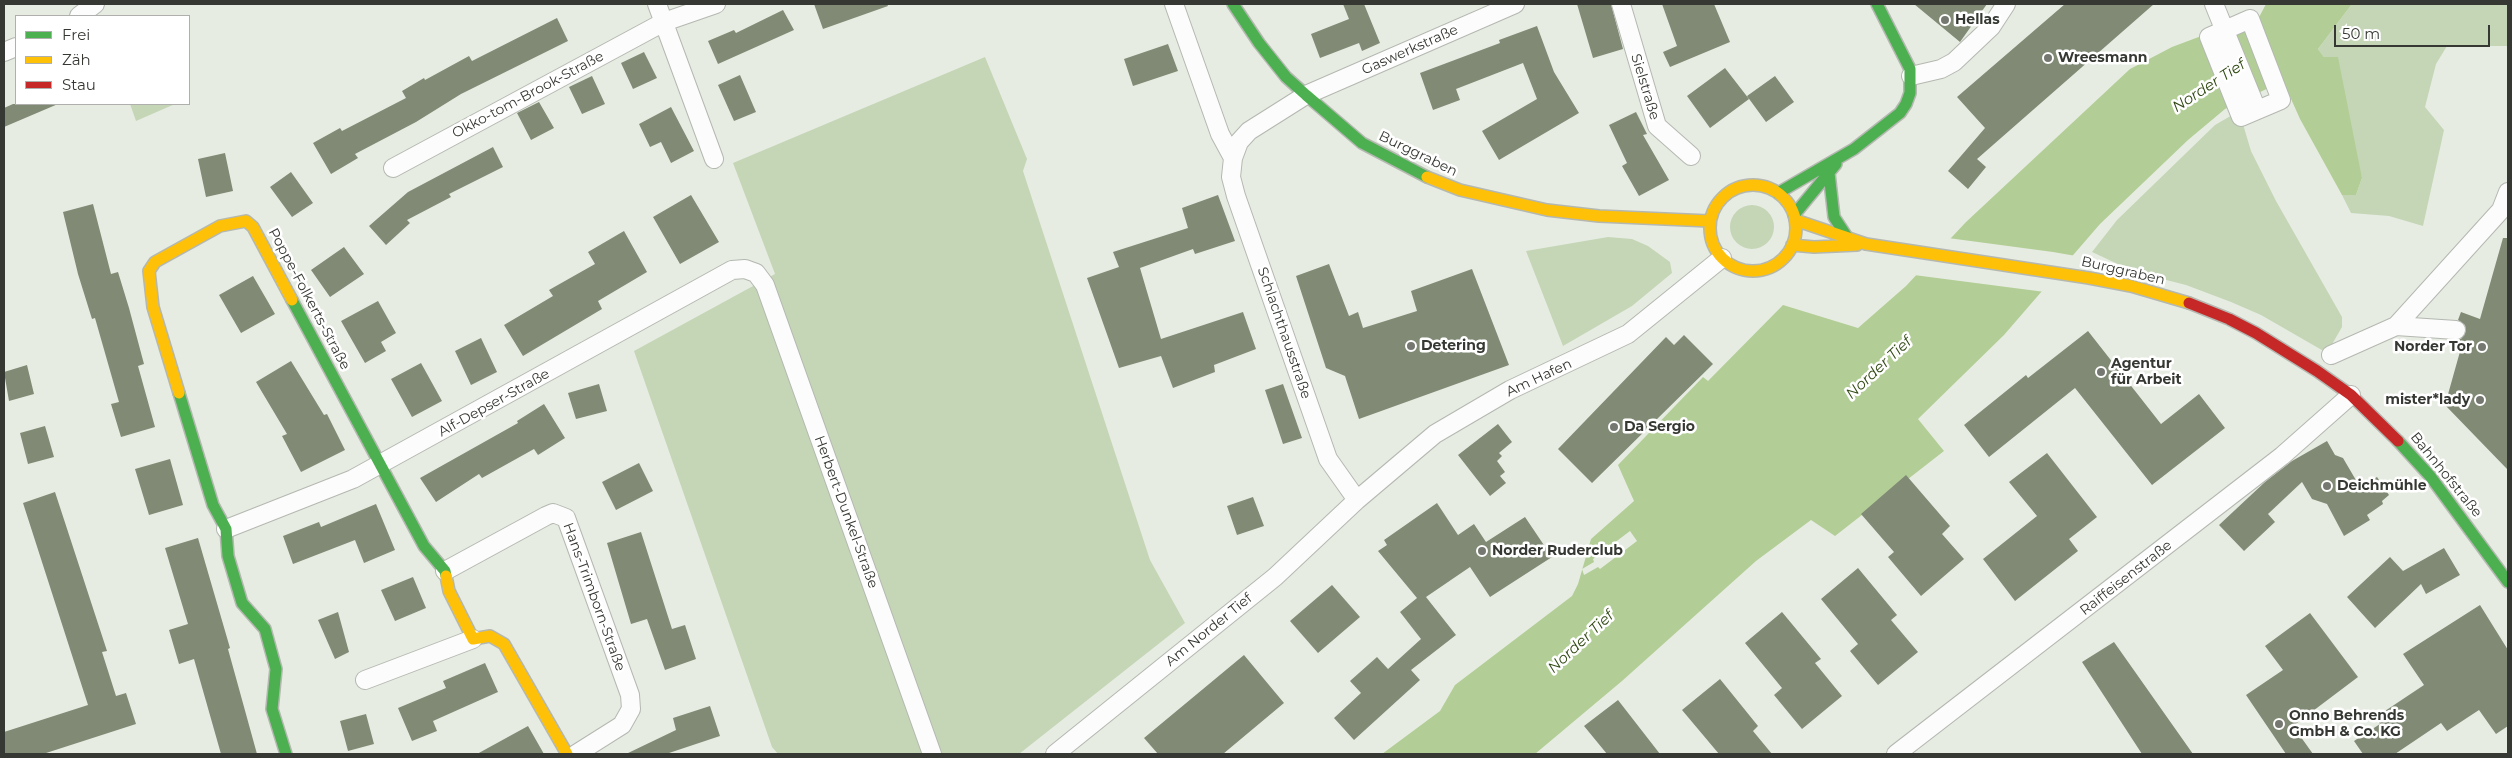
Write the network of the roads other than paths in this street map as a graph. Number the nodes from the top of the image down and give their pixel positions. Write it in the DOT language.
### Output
graph roads {
  1 [pos="95,4"];
  2 [pos="657,4"];
  3 [pos="716,4"];
  4 [pos="1174,4"];
  5 [pos="1233,4"];
  6 [pos="1515,4"];
  7 [pos="1621,4"];
  8 [pos="1878,4"];
  9 [pos="2006,4"];
  10 [pos="2214,4"];
  11 [pos="80,15"];
  12 [pos="664,22"];
  13 [pos="2224,30"];
  14 [pos="1911,76"];
  15 [pos="1306,95"];
  16 [pos="1691,156"];
  17 [pos="1232,158"];
  18 [pos="1840,158"];
  19 [pos="714,159"];
  20 [pos="393,168"];
  21 [pos="1829,173"];
  22 [pos="2508,192"];
  23 [pos="1778,193"];
  24 [pos="2505,211"];
  25 [pos="1794,218"];
  26 [pos="1710,221"];
  27 [pos="1847,237"];
  28 [pos="1866,244"];
  29 [pos="1792,245"];
  30 [pos="1722,258"];
  31 [pos="756,272"];
  32 [pos="2396,326"];
  33 [pos="2456,330"];
  34 [pos="2331,355"];
  35 [pos="2351,395"];
  36 [pos="382,465"];
  37 [pos="1357,500"];
  38 [pos="226,529"];
  39 [pos="444,571"];
  40 [pos="2508,582"];
  41 [pos="473,639"];
  42 [pos="365,680"];
  43 [pos="286,754"];
  44 [pos="567,754"];
  45 [pos="576,754"];
  46 [pos="932,754"];
  47 [pos="1055,754"];
  48 [pos="1896,754"];
  1 -- 11 [label="street"];
  2 -- 12 [label="street"];
  3 -- 12 [label="street, Okko-tom-Brook-Straße"];
  4 -- 17 [label="street, Schlachthausstraße"];
  5 -- 15 [label="main road, Burggraben"];
  6 -- 15 [label="street, Gaswerkstraße"];
  7 -- 16 [label="street, Sielstraße"];
  8 -- 14 [label="main road"];
  9 -- 14 [label="street"];
  10 -- 13 [label="street"];
  12 -- 19 [label="street"];
  12 -- 20 [label="street, Okko-tom-Brook-Straße"];
  13 -- 13 [label="street"];
  14 -- 18 [label="main road"];
  15 -- 17 [label="street"];
  15 -- 26 [label="main road, Burggraben"];
  17 -- 37 [label="street, Schlachthausstraße"];
  18 -- 21 [label="main road"];
  18 -- 23 [label="main road"];
  21 -- 25 [label="main road"];
  21 -- 27 [label="main road"];
  22 -- 24 [label="street"];
  23 -- 25 [label="main road"];
  23 -- 26 [label="main road"];
  24 -- 32 [label="street"];
  25 -- 27 [label="main road, Burggraben"];
  25 -- 29 [label="main road"];
  26 -- 30 [label="main road"];
  27 -- 28 [label="main road, Burggraben"];
  28 -- 29 [label="main road, Burggraben"];
  28 -- 35 [label="main road, Burggraben"];
  29 -- 30 [label="main road"];
  30 -- 37 [label="street, Am Hafen"];
  31 -- 36 [label="street, Alf-Depser-Straße"];
  31 -- 46 [label="street, Herbert-Dunkel-Straße"];
  32 -- 33 [label="street"];
  32 -- 34 [label="street"];
  35 -- 40 [label="main road, Bahnhofstraße"];
  35 -- 48 [label="street, Raiffeisenstraße"];
  36 -- 38 [label="street, Alf-Depser-Straße"];
  36 -- 38 [label="main road, Poppe-Folkerts-Straße"];
  36 -- 39 [label="main road"];
  37 -- 47 [label="street, Am Norder Tief"];
  38 -- 43 [label="main road"];
  39 -- 41 [label="main road"];
  39 -- 45 [label="street, Hans-Trimborn-Straße"];
  41 -- 42 [label="street"];
  41 -- 44 [label="main road"];
}
